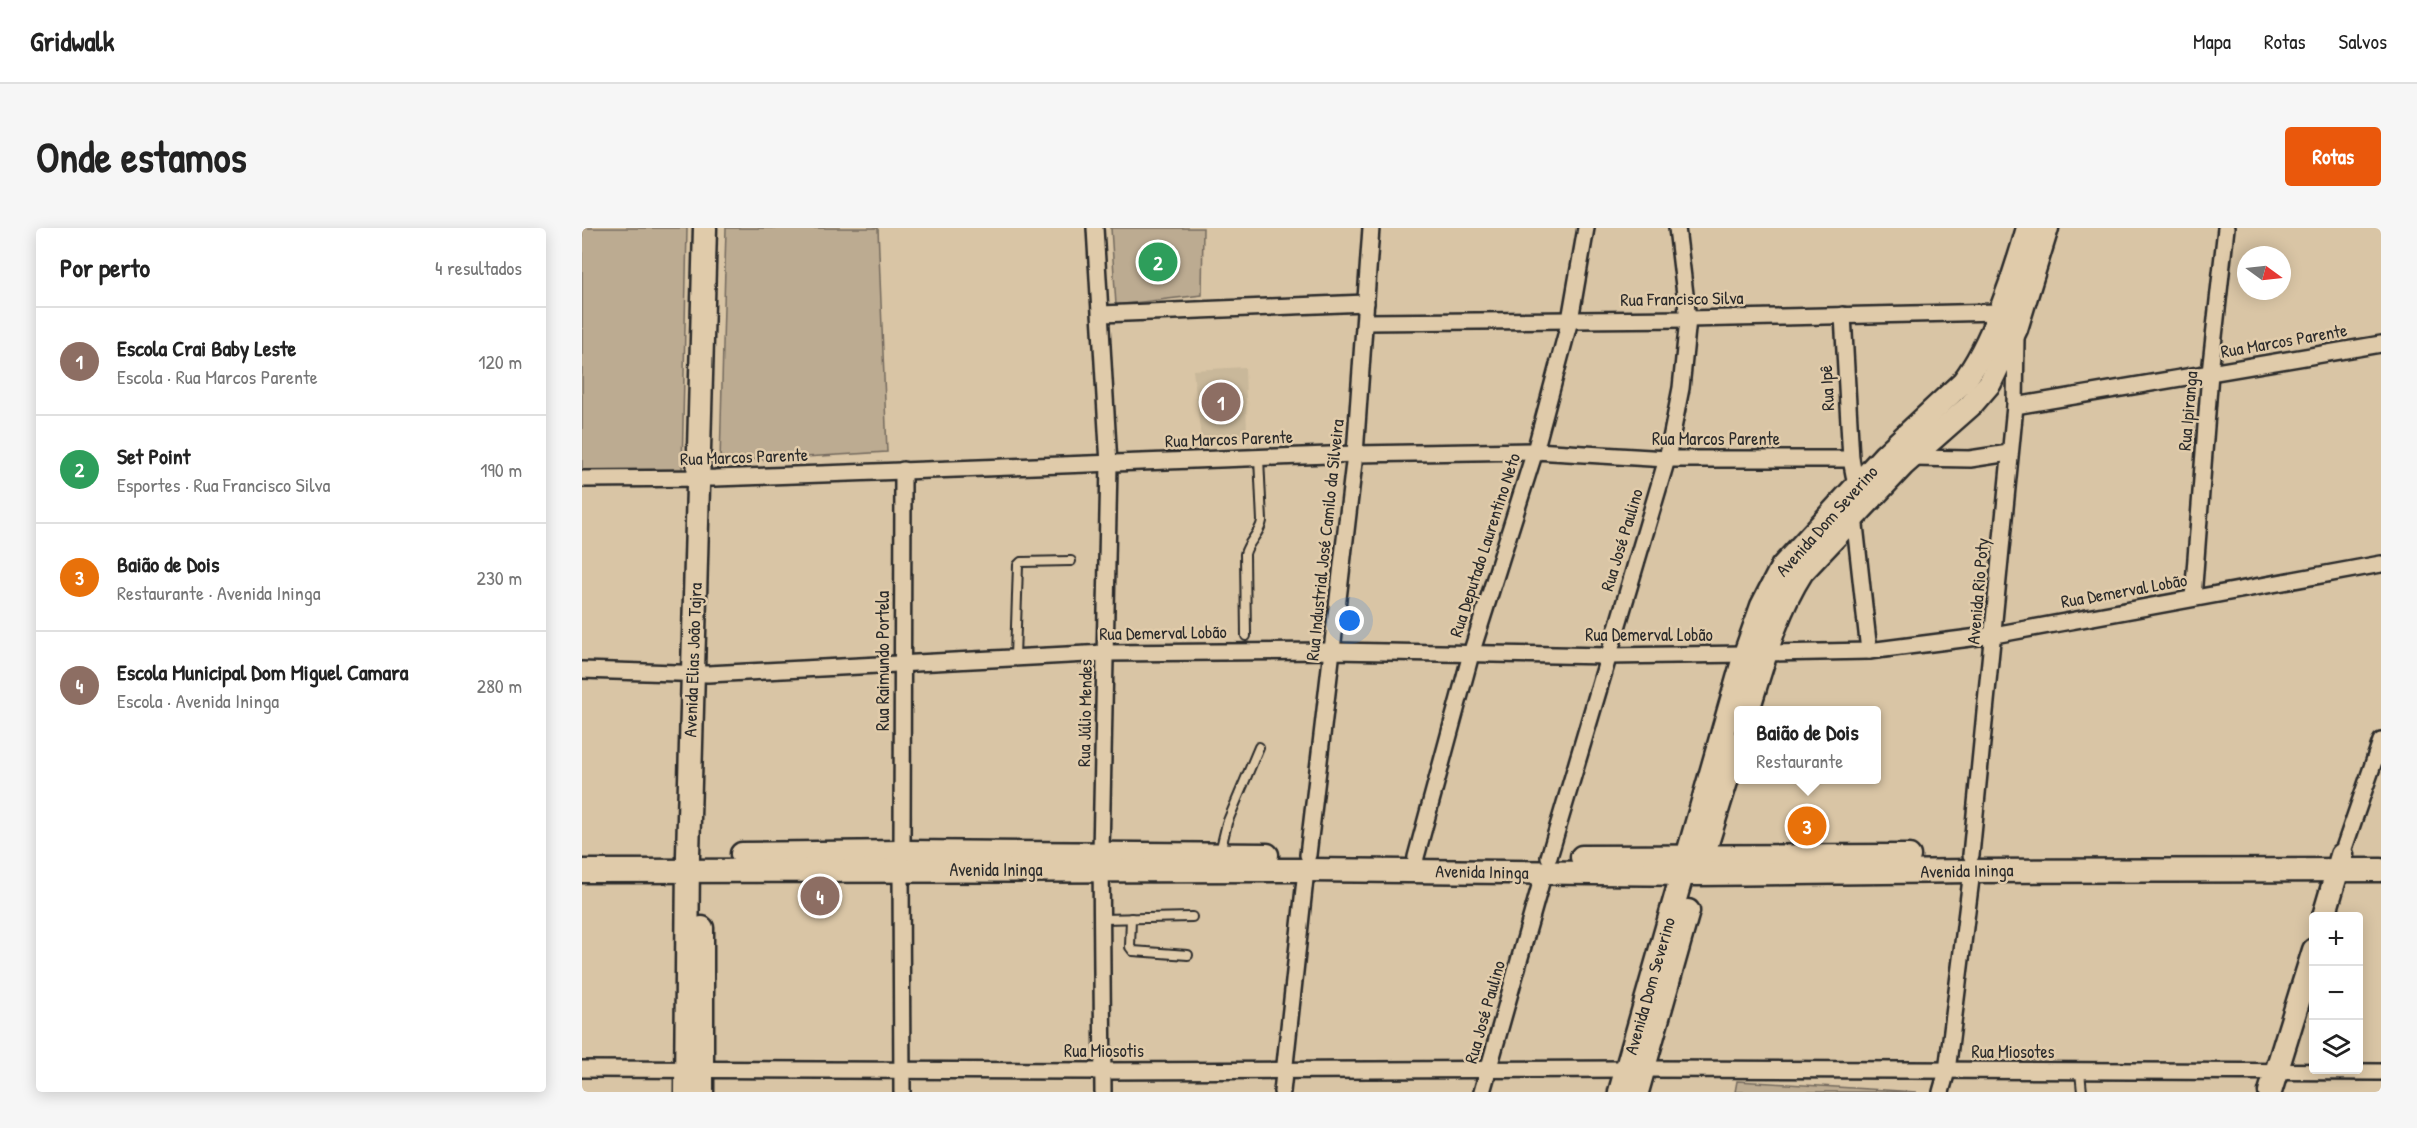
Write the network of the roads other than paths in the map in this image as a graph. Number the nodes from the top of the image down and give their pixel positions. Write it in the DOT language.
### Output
graph roads {
  1 [pos="705,228"];
  2 [pos="720,228"];
  3 [pos="1095,228"];
  4 [pos="1371,228"];
  5 [pos="1586,228"];
  6 [pos="1677,228"];
  7 [pos="2028,228"];
  8 [pos="2047,228"];
  9 [pos="2226,228"];
  10 [pos="1366,303"];
  11 [pos="1999,312"];
  12 [pos="1102,314"];
  13 [pos="1843,315"];
  14 [pos="1688,319"];
  15 [pos="1570,320"];
  16 [pos="1365,322"];
  17 [pos="2016,329"];
  18 [pos="2381,344"];
  19 [pos="2211,373"];
  20 [pos="2015,406"];
  21 [pos="1535,451"];
  22 [pos="2009,453"];
  23 [pos="1355,454"];
  24 [pos="1259,458"];
  25 [pos="1912,458"];
  26 [pos="1667,459"];
  27 [pos="1851,459"];
  28 [pos="1109,464"];
  29 [pos="903,470"];
  30 [pos="707,478"];
  31 [pos="582,479"];
  32 [pos="1856,486"];
  33 [pos="1854,516"];
  34 [pos="1071,561"];
  35 [pos="2381,564"];
  36 [pos="2193,598"];
  37 [pos="1994,635"];
  38 [pos="1246,636"];
  39 [pos="1334,651"];
  40 [pos="1869,651"];
  41 [pos="1106,653"];
  42 [pos="1471,654"];
  43 [pos="1755,654"];
  44 [pos="1608,656"];
  45 [pos="1015,657"];
  46 [pos="902,662"];
  47 [pos="582,670"];
  48 [pos="700,674"];
  49 [pos="1740,706"];
  50 [pos="1749,706"];
  51 [pos="1734,726"];
  52 [pos="2381,741"];
  53 [pos="1259,747"];
  54 [pos="1734,754"];
  55 [pos="1220,854"];
  56 [pos="2381,854"];
  57 [pos="582,856"];
  58 [pos="2340,861"];
  59 [pos="695,862"];
  60 [pos="901,862"];
  61 [pos="1102,862"];
  62 [pos="1307,862"];
  63 [pos="1971,863"];
  64 [pos="1415,864"];
  65 [pos="1547,865"];
  66 [pos="1693,866"];
  67 [pos="2381,870"];
  68 [pos="582,871"];
  69 [pos="2325,912"];
  70 [pos="1192,917"];
  71 [pos="1131,918"];
  72 [pos="1102,919"];
  73 [pos="1188,955"];
  74 [pos="2309,963"];
  75 [pos="693,1068"];
  76 [pos="1490,1068"];
  77 [pos="582,1069"];
  78 [pos="902,1069"];
  79 [pos="1285,1069"];
  80 [pos="1635,1069"];
  81 [pos="1102,1071"];
  82 [pos="1947,1071"];
  83 [pos="2080,1072"];
  84 [pos="2381,1072"];
  85 [pos="2273,1082"];
  86 [pos="686,1092"];
  87 [pos="702,1092"];
  88 [pos="902,1092"];
  89 [pos="1102,1092"];
  90 [pos="1282,1092"];
  91 [pos="1482,1092"];
  92 [pos="1620,1092"];
  93 [pos="1637,1092"];
  94 [pos="1941,1092"];
  95 [pos="2082,1092"];
  1 -- 30 [label="main road, Avenida Elias João Tajra"];
  2 -- 30 [label="main road, Avenida Elias João Tajra"];
  3 -- 12 [label="street, Rua Júlio Mendes"];
  4 -- 10 [label="street, Rua Industrial José Camilo da Silveira"];
  5 -- 15 [label="street, Rua Deputado Laurentino Neto"];
  6 -- 14 [label="street, Rua José Paulino"];
  7 -- 11 [label="main road, Avenida Dom Severino"];
  8 -- 17 [label="main road, Avenida Dom Severino"];
  9 -- 19 [label="street, Rua Ipiranga"];
  10 -- 12 [label="street"];
  10 -- 16 [label="street, Rua Industrial José Camilo da Silveira"];
  11 -- 13 [label="street, Rua Francisco Silva"];
  11 -- 32 [label="main road, Avenida Dom Severino"];
  12 -- 28 [label="street, Rua Júlio Mendes"];
  13 -- 14 [label="street, Rua Francisco Silva"];
  13 -- 27 [label="street, Rua Ipê"];
  14 -- 15 [label="street, Rua Francisco Silva"];
  14 -- 26 [label="street, Rua José Paulino"];
  15 -- 16 [label="street, Rua Francisco Silva"];
  15 -- 21 [label="street, Rua Deputado Laurentino Neto"];
  16 -- 23 [label="street, Rua Industrial José Camilo da Silveira"];
  17 -- 20 [label="street, Avenida Rio Poty"];
  17 -- 25 [label="main road, Avenida Dom Severino"];
  18 -- 19 [label="street, Rua Marcos Parente"];
  19 -- 20 [label="street, Rua Marcos Parente"];
  19 -- 36 [label="street, Rua Ipiranga"];
  20 -- 22 [label="street, Avenida Rio Poty"];
  21 -- 23 [label="street, Rua Marcos Parente"];
  21 -- 26 [label="street, Rua Marcos Parente"];
  21 -- 42 [label="street, Rua Deputado Laurentino Neto"];
  22 -- 25 [label="street"];
  22 -- 37 [label="street, Avenida Rio Poty"];
  23 -- 24 [label="street, Rua Marcos Parente"];
  23 -- 39 [label="street, Rua Industrial José Camilo da Silveira"];
  24 -- 28 [label="street, Rua Marcos Parente"];
  24 -- 38 [label="lane"];
  25 -- 33 [label="main road, Avenida Dom Severino"];
  26 -- 27 [label="street, Rua Marcos Parente"];
  26 -- 44 [label="street, Rua José Paulino"];
  27 -- 32 [label="street"];
  28 -- 29 [label="street, Rua Marcos Parente"];
  28 -- 41 [label="street, Rua Júlio Mendes"];
  29 -- 30 [label="street, Rua Marcos Parente"];
  29 -- 46 [label="street, Rua Raimundo Portela"];
  30 -- 31 [label="street, Rua Marcos Parente"];
  30 -- 48 [label="main road, Avenida Elias João Tajra"];
  32 -- 43 [label="main road, Avenida Dom Severino"];
  33 -- 40 [label="street"];
  33 -- 43 [label="main road, Avenida Dom Severino"];
  34 -- 45 [label="lane"];
  35 -- 36 [label="street, Rua Demerval Lobão"];
  36 -- 37 [label="street, Rua Demerval Lobão"];
  37 -- 40 [label="street, Rua Demerval Lobão"];
  37 -- 63 [label="street, Avenida Rio Poty"];
  39 -- 41 [label="street, Rua Demerval Lobão"];
  39 -- 42 [label="street, Rua Demerval Lobão"];
  39 -- 62 [label="street, Rua Industrial José Camilo da Silveira"];
  40 -- 43 [label="street, Rua Demerval Lobão"];
  41 -- 45 [label="street, Rua Demerval Lobão"];
  41 -- 61 [label="street, Rua Júlio Mendes"];
  42 -- 44 [label="street, Rua Demerval Lobão"];
  42 -- 64 [label="street, Rua Deputado Laurentino Neto"];
  43 -- 44 [label="street, Rua Demerval Lobão"];
  43 -- 49 [label="main road, Avenida Dom Severino"];
  43 -- 50 [label="main road, Avenida Dom Severino"];
  44 -- 65 [label="street, Rua José Paulino"];
  45 -- 46 [label="street, Rua Demerval Lobão"];
  46 -- 48 [label="street, Rua Demerval Lobão"];
  46 -- 60 [label="street, Rua Raimundo Portela"];
  47 -- 48 [label="street, Rua Demerval Lobão"];
  48 -- 59 [label="main road, Avenida Elias João Tajra"];
  51 -- 66 [label="main road, Avenida Dom Severino"];
  52 -- 58 [label="street"];
  53 -- 55 [label="lane"];
  54 -- 66 [label="main road, Avenida Dom Severino"];
  55 -- 61 [label="main road, Avenida Ininga"];
  55 -- 62 [label="main road, Avenida Ininga"];
  56 -- 58 [label="main road, Avenida Ininga"];
  57 -- 59 [label="main road, Avenida Ininga"];
  58 -- 63 [label="main road, Avenida Ininga"];
  58 -- 67 [label="main road, Avenida Ininga"];
  58 -- 69 [label="main road"];
  59 -- 60 [label="main road, Avenida Ininga"];
  59 -- 68 [label="main road, Avenida Ininga"];
  59 -- 75 [label="main road, Avenida Elias João Tajra"];
  60 -- 61 [label="main road, Avenida Ininga"];
  60 -- 78 [label="street, Rua Raimundo Portela"];
  61 -- 62 [label="main road, Avenida Ininga"];
  61 -- 72 [label="street, Rua Júlio Mendes"];
  62 -- 64 [label="main road, Avenida Ininga"];
  62 -- 79 [label="street, Rua Industrial José Camilo da Silveira"];
  63 -- 66 [label="main road, Avenida Ininga"];
  63 -- 82 [label="street, Avenida Rio Poty"];
  64 -- 65 [label="main road, Avenida Ininga"];
  65 -- 66 [label="main road, Avenida Ininga"];
  65 -- 76 [label="street, Rua José Paulino"];
  66 -- 80 [label="main road, Avenida Dom Severino"];
  70 -- 71 [label="lane"];
  71 -- 72 [label="lane"];
  71 -- 73 [label="lane"];
  72 -- 81 [label="street, Rua Júlio Mendes"];
  74 -- 85 [label="main road"];
  75 -- 77 [label="street, Rua Miosotis"];
  75 -- 78 [label="street, Rua Miosotis"];
  75 -- 86 [label="main road, Avenida Elias João Tajra"];
  75 -- 87 [label="main road, Avenida Elias João Tajra"];
  76 -- 79 [label="street, Rua Miosotis"];
  76 -- 80 [label="street, Rua Miosotis"];
  76 -- 91 [label="street, Rua José Paulino"];
  78 -- 81 [label="street, Rua Miosotis"];
  78 -- 88 [label="street, Rua Raimundo Portela"];
  79 -- 81 [label="street, Rua Miosotis"];
  79 -- 90 [label="street, Rua Industrial José Camilo da Silveira"];
  80 -- 82 [label="street, Rua Miosotes"];
  80 -- 92 [label="main road, Avenida Dom Severino"];
  80 -- 93 [label="main road, Avenida Dom Severino"];
  81 -- 89 [label="street, Rua Júlio Mendes"];
  82 -- 83 [label="street, Rua Miosotes"];
  82 -- 94 [label="street, Avenida Rio Poty"];
  83 -- 85 [label="street, Rua Miosotes"];
  83 -- 95 [label="lane"];
  84 -- 85 [label="street, Rua Miosotes"];
}
